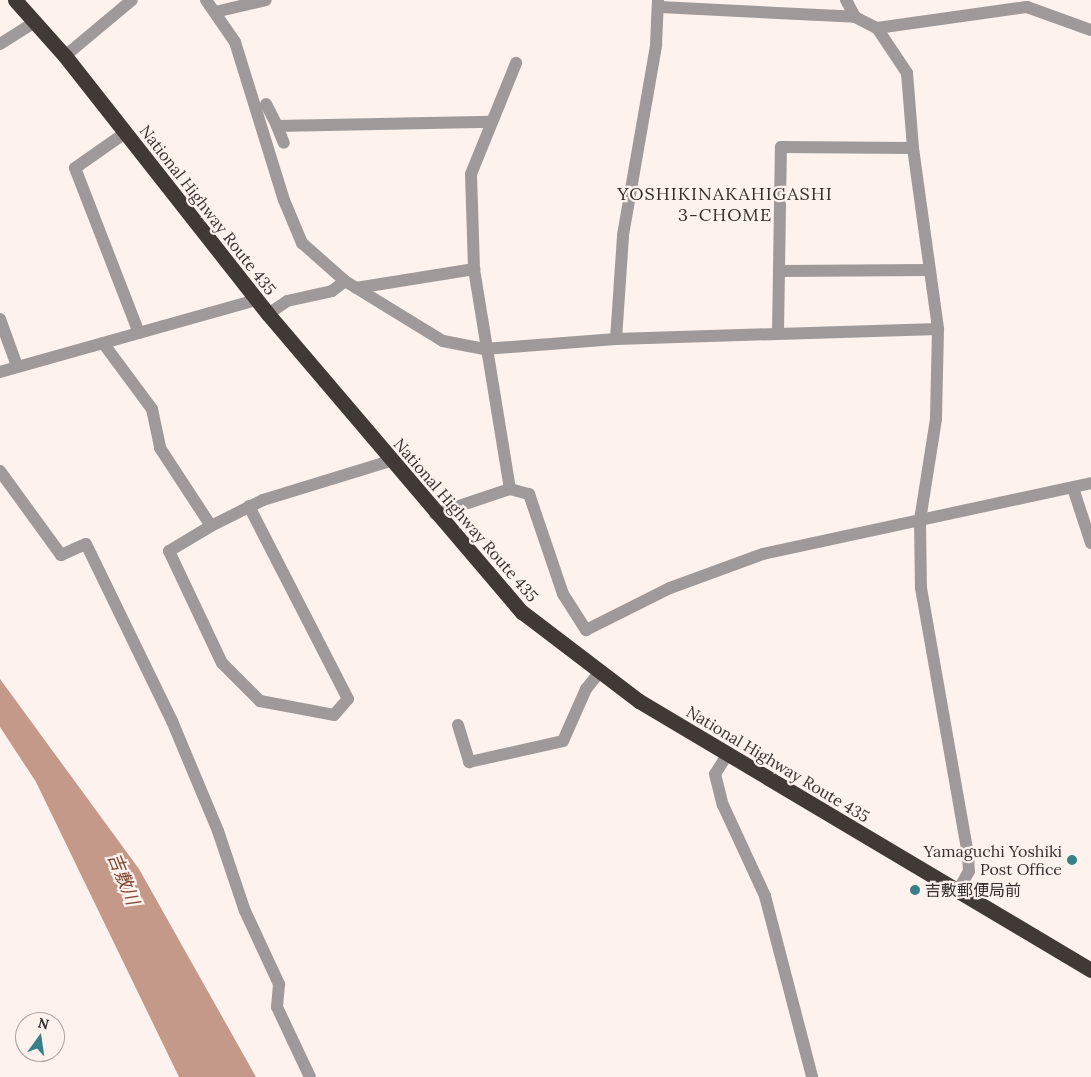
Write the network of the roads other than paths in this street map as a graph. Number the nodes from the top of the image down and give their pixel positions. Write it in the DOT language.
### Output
graph roads {
  1 [pos="15,0"];
  2 [pos="132,0"];
  3 [pos="206,0"];
  4 [pos="266,0"];
  5 [pos="846,0"];
  6 [pos="659,4"];
  7 [pos="214,12"];
  8 [pos="855,17"];
  9 [pos="35,22"];
  10 [pos="877,28"];
  11 [pos="1091,30"];
  12 [pos="0,44"];
  13 [pos="65,56"];
  14 [pos="516,63"];
  15 [pos="266,104"];
  16 [pos="492,122"];
  17 [pos="277,126"];
  18 [pos="126,133"];
  19 [pos="284,143"];
  20 [pos="913,148"];
  21 [pos="474,269"];
  22 [pos="928,270"];
  23 [pos="779,271"];
  24 [pos="351,285"];
  25 [pos="256,300"];
  26 [pos="268,314"];
  27 [pos="0,318"];
  28 [pos="938,329"];
  29 [pos="139,333"];
  30 [pos="778,333"];
  31 [pos="616,339"];
  32 [pos="103,343"];
  33 [pos="484,348"];
  34 [pos="17,366"];
  35 [pos="0,372"];
  36 [pos="390,461"];
  37 [pos="0,471"];
  38 [pos="1091,483"];
  39 [pos="1073,488"];
  40 [pos="510,489"];
  41 [pos="249,506"];
  42 [pos="435,514"];
  43 [pos="920,520"];
  44 [pos="211,526"];
  45 [pos="1091,543"];
  46 [pos="599,673"];
  47 [pos="458,725"];
  48 [pos="727,754"];
  49 [pos="958,891"];
  50 [pos="1091,970"];
  51 [pos="310,1077"];
  52 [pos="812,1077"];
  1 -- 9 [label="highway, National Highway Route 435"];
  2 -- 13 [label="street"];
  3 -- 7 [label="street"];
  4 -- 7 [label="street"];
  5 -- 8 [label="street"];
  6 -- 8 [label="street"];
  6 -- 31 [label="street"];
  7 -- 24 [label="street"];
  8 -- 10 [label="street"];
  9 -- 12 [label="street"];
  9 -- 13 [label="highway, National Highway Route 435"];
  10 -- 11 [label="street"];
  10 -- 20 [label="street"];
  13 -- 18 [label="highway, National Highway Route 435"];
  14 -- 16 [label="street"];
  15 -- 17 [label="street"];
  16 -- 17 [label="street"];
  16 -- 21 [label="street"];
  17 -- 19 [label="street"];
  18 -- 25 [label="highway, National Highway Route 435"];
  18 -- 29 [label="street"];
  20 -- 22 [label="street"];
  20 -- 23 [label="street"];
  21 -- 24 [label="street"];
  21 -- 33 [label="street"];
  22 -- 23 [label="street"];
  22 -- 28 [label="street"];
  23 -- 30 [label="street"];
  24 -- 26 [label="street"];
  24 -- 33 [label="street"];
  25 -- 26 [label="highway, National Highway Route 435"];
  25 -- 29 [label="street"];
  26 -- 36 [label="highway, National Highway Route 435"];
  27 -- 34 [label="street"];
  28 -- 30 [label="street"];
  28 -- 43 [label="street"];
  29 -- 32 [label="street"];
  30 -- 31 [label="street"];
  31 -- 33 [label="street"];
  32 -- 34 [label="street"];
  32 -- 44 [label="street"];
  33 -- 40 [label="street"];
  34 -- 35 [label="street"];
  36 -- 41 [label="street"];
  36 -- 42 [label="highway, National Highway Route 435"];
  37 -- 51 [label="street"];
  38 -- 39 [label="street"];
  39 -- 43 [label="street"];
  39 -- 45 [label="street"];
  40 -- 42 [label="street"];
  40 -- 43 [label="street"];
  41 -- 44 [label="street"];
  41 -- 44 [label="street"];
  42 -- 46 [label="highway, National Highway Route 435"];
  43 -- 49 [label="street"];
  46 -- 47 [label="street"];
  46 -- 48 [label="highway, National Highway Route 435"];
  48 -- 49 [label="highway, National Highway Route 435"];
  48 -- 52 [label="street"];
  49 -- 50 [label="highway, National Highway Route 435"];
}
